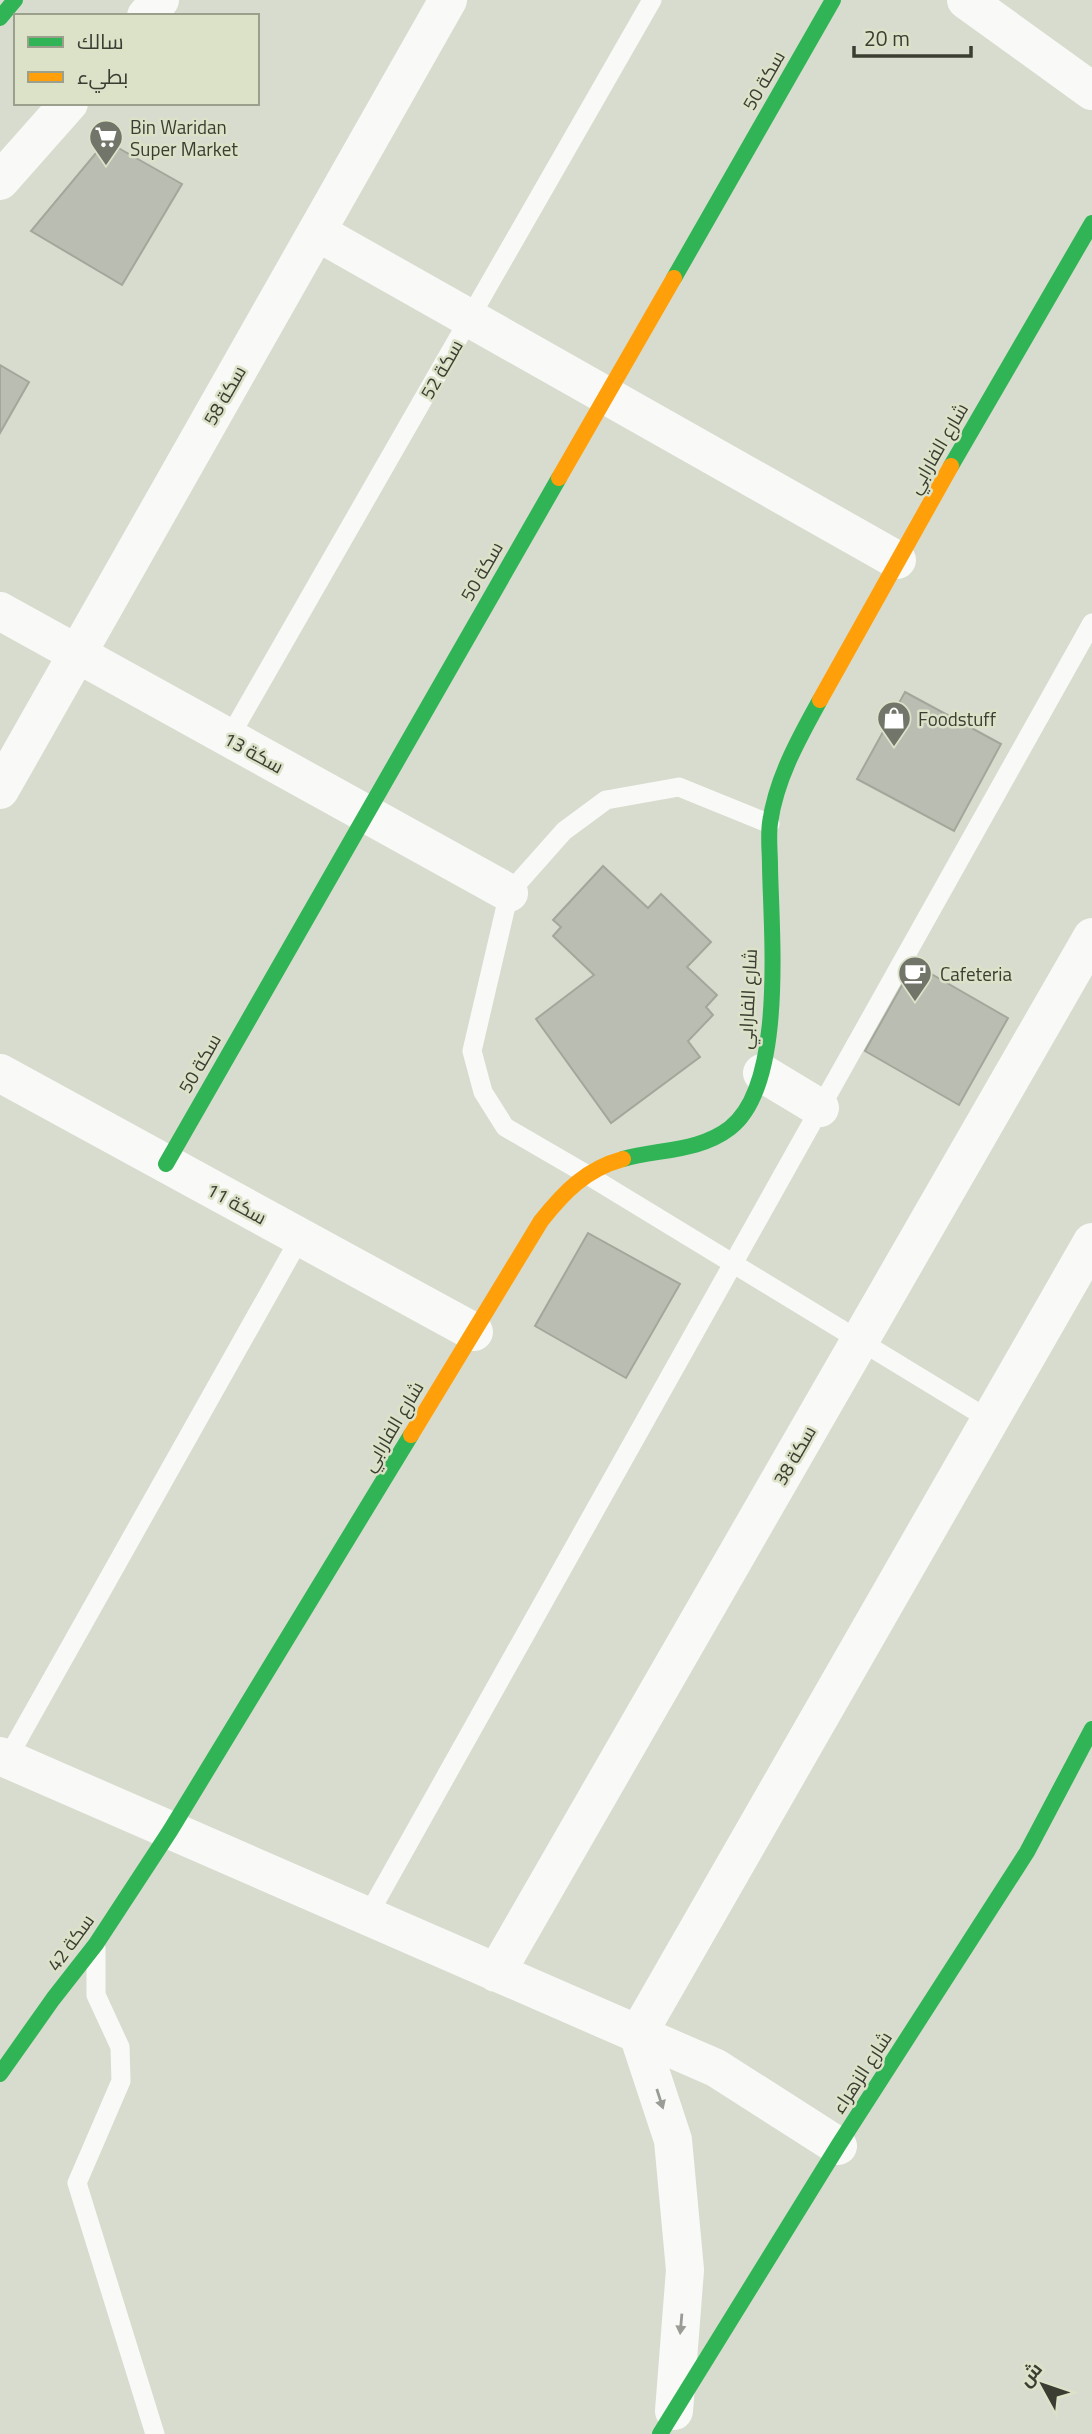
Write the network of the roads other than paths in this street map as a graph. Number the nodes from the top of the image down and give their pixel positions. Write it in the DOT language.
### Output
graph roads {
  1 [pos="15,0"];
  2 [pos="160,0"];
  3 [pos="448,0"];
  4 [pos="652,0"];
  5 [pos="832,0"];
  6 [pos="966,0"];
  7 [pos="148,14"];
  8 [pos="0,18"];
  9 [pos="1092,91"];
  10 [pos="67,105"];
  11 [pos="0,181"];
  12 [pos="1092,223"];
  13 [pos="317,232"];
  14 [pos="470,318"];
  15 [pos="606,396"];
  16 [pos="897,560"];
  17 [pos="0,611"];
  18 [pos="1092,624"];
  19 [pos="77,654"];
  20 [pos="229,738"];
  21 [pos="0,790"];
  22 [pos="366,814"];
  23 [pos="770,824"];
  24 [pos="509,893"];
  25 [pos="1092,937"];
  26 [pos="0,1073"];
  27 [pos="762,1073"];
  28 [pos="820,1108"];
  29 [pos="166,1164"];
  30 [pos="586,1174"];
  31 [pos="300,1238"];
  32 [pos="1092,1242"];
  33 [pos="733,1264"];
  34 [pos="474,1332"];
  35 [pos="860,1341"];
  36 [pos="990,1420"];
  37 [pos="1092,1730"];
  38 [pos="3,1757"];
  39 [pos="170,1831"];
  40 [pos="366,1917"];
  41 [pos="96,1944"];
  42 [pos="496,1973"];
  43 [pos="639,2034"];
  44 [pos="0,2074"];
  45 [pos="838,2146"];
  46 [pos="667,2423"];
  47 [pos="155,2434"];
  1 -- 8 [label="street"];
  2 -- 7 [label="street"];
  3 -- 13 [label="street, سكة 58"];
  4 -- 14 [label="lane, سكة 52"];
  5 -- 15 [label="street, سكة 50"];
  6 -- 9 [label="street"];
  10 -- 11 [label="street"];
  12 -- 16 [label="street, شارع الفارابي"];
  13 -- 14 [label="street"];
  13 -- 19 [label="street, سكة 58"];
  14 -- 15 [label="street"];
  14 -- 20 [label="lane, سكة 52"];
  15 -- 16 [label="street"];
  15 -- 22 [label="street, سكة 50"];
  16 -- 23 [label="street, شارع الفارابي"];
  17 -- 19 [label="street, سكة 13"];
  18 -- 28 [label="lane"];
  19 -- 20 [label="street, سكة 13"];
  19 -- 21 [label="street, سكة 58"];
  20 -- 22 [label="street, سكة 13"];
  22 -- 24 [label="street, سكة 13"];
  22 -- 29 [label="street, سكة 50"];
  23 -- 24 [label="lane"];
  23 -- 27 [label="street, شارع الفارابي"];
  24 -- 30 [label="lane"];
  25 -- 35 [label="street, سكة 38"];
  26 -- 29 [label="street, سكة 11"];
  27 -- 28 [label="street"];
  27 -- 30 [label="street, شارع الفارابي"];
  28 -- 33 [label="lane"];
  29 -- 31 [label="street, سكة 11"];
  30 -- 33 [label="lane"];
  30 -- 34 [label="street, شارع الفارابي"];
  31 -- 34 [label="street, سكة 11"];
  31 -- 38 [label="lane"];
  32 -- 36 [label="street"];
  33 -- 35 [label="lane"];
  33 -- 40 [label="lane"];
  34 -- 39 [label="street, شارع الفارابي"];
  35 -- 36 [label="lane"];
  35 -- 42 [label="street, سكة 38"];
  36 -- 43 [label="street"];
  37 -- 45 [label="street, شارع الزهراء"];
  38 -- 39 [label="street"];
  39 -- 40 [label="street"];
  39 -- 41 [label="street, سكة 42"];
  40 -- 42 [label="street"];
  41 -- 44 [label="street, سكة 42"];
  41 -- 47 [label="lane"];
  42 -- 43 [label="street"];
  43 -- 45 [label="street"];
  43 -- 46 [label="street, one-way"];
  45 -- 46 [label="street, شارع الزهراء"];
}
